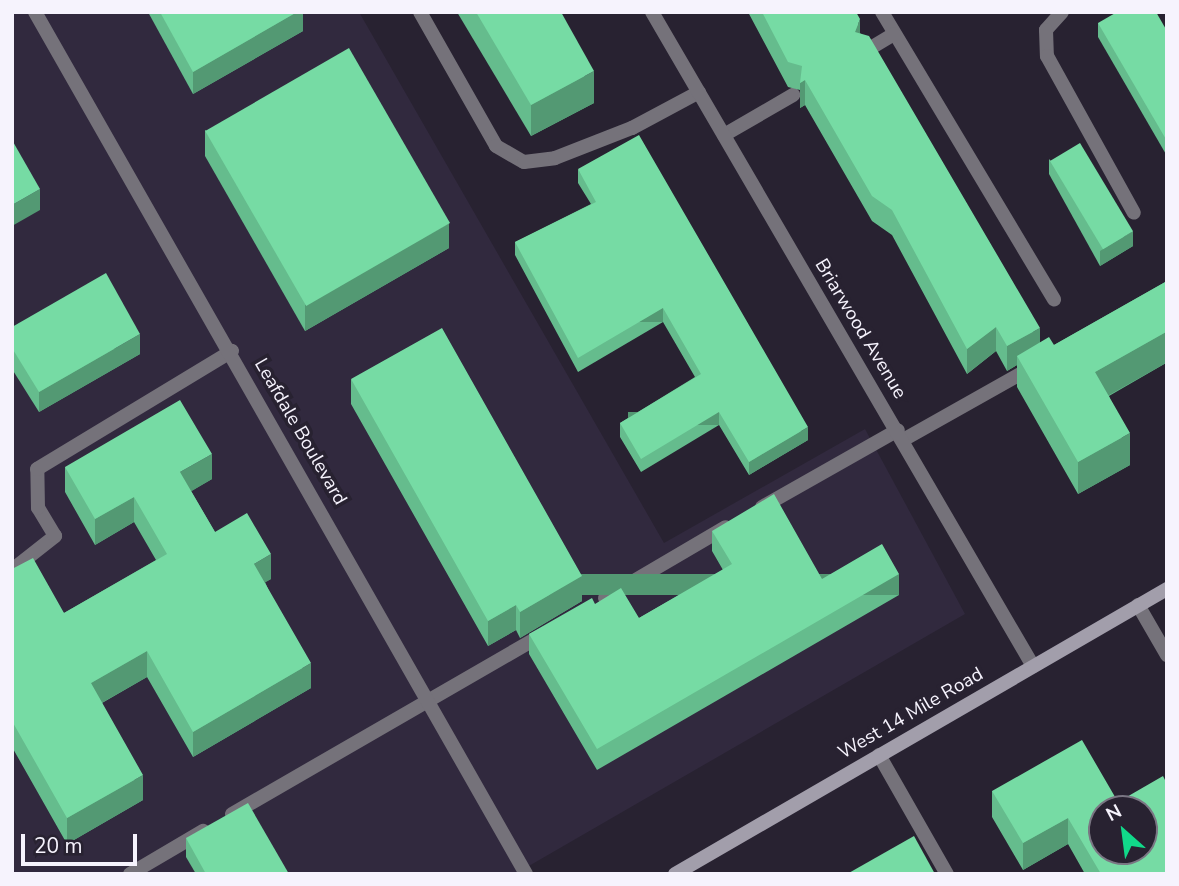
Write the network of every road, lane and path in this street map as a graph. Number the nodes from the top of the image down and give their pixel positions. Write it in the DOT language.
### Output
graph roads {
  1 [pos="35,12"];
  2 [pos="420,12"];
  3 [pos="652,12"];
  4 [pos="883,12"];
  5 [pos="1062,12"];
  6 [pos="894,34"];
  7 [pos="864,52"];
  8 [pos="699,92"];
  9 [pos="793,95"];
  10 [pos="724,135"];
  11 [pos="1135,213"];
  12 [pos="1054,299"];
  13 [pos="232,351"];
  14 [pos="1047,359"];
  15 [pos="900,435"];
  16 [pos="12,570"];
  17 [pos="1167,589"];
  18 [pos="1138,605"];
  19 [pos="586,609"];
  20 [pos="563,623"];
  21 [pos="1167,655"];
  22 [pos="1033,666"];
  23 [pos="430,700"];
  24 [pos="879,755"];
  25 [pos="130,874"];
  26 [pos="526,874"];
  27 [pos="674,874"];
  28 [pos="947,874"];
  1 -- 13 [label="street, Leafdale Boulevard"];
  2 -- 8 [label="street"];
  3 -- 8 [label="street, Briarwood Avenue"];
  4 -- 6 [label="street"];
  5 -- 11 [label="street"];
  6 -- 7 [label="street"];
  6 -- 12 [label="street"];
  8 -- 10 [label="street, Briarwood Avenue"];
  9 -- 10 [label="street"];
  10 -- 15 [label="street, Briarwood Avenue"];
  13 -- 16 [label="street"];
  13 -- 23 [label="street, Leafdale Boulevard"];
  14 -- 15 [label="street"];
  15 -- 19 [label="street"];
  15 -- 22 [label="street, Briarwood Avenue"];
  17 -- 18 [label="main road, West 14 Mile Road"];
  18 -- 21 [label="street"];
  18 -- 22 [label="main road, West 14 Mile Road"];
  20 -- 23 [label="street"];
  22 -- 24 [label="main road, West 14 Mile Road"];
  23 -- 25 [label="street"];
  23 -- 26 [label="street, Leafdale Boulevard"];
  24 -- 27 [label="main road, West 14 Mile Road"];
  24 -- 28 [label="street"];
}
